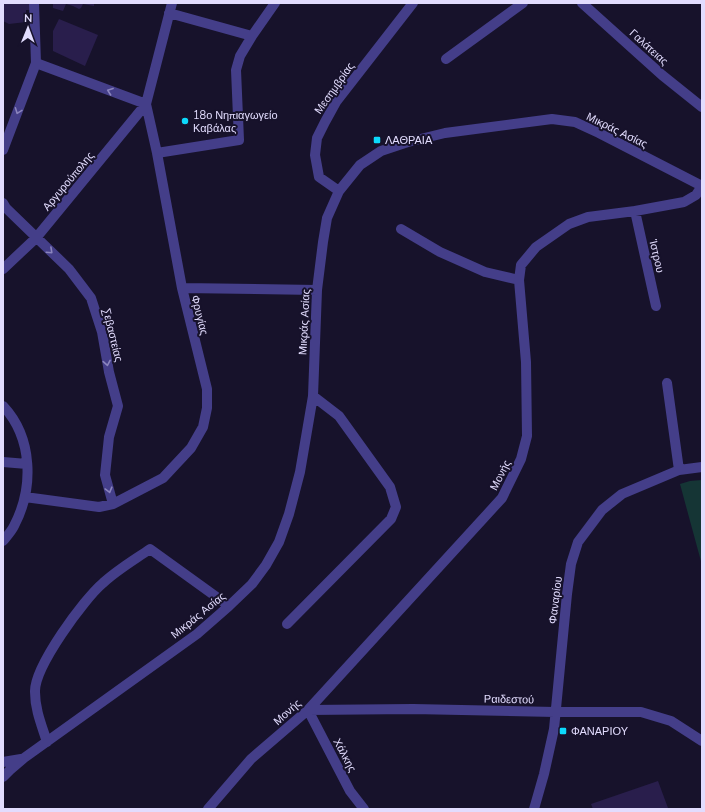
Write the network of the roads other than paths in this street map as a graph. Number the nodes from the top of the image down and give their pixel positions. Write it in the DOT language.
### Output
graph roads {
  1 [pos="34,3"];
  2 [pos="275,3"];
  3 [pos="413,3"];
  4 [pos="523,3"];
  5 [pos="582,3"];
  6 [pos="171,8"];
  7 [pos="252,36"];
  8 [pos="446,59"];
  9 [pos="36,63"];
  10 [pos="146,104"];
  11 [pos="702,107"];
  12 [pos="3,150"];
  13 [pos="157,153"];
  14 [pos="702,186"];
  15 [pos="339,191"];
  16 [pos="3,203"];
  17 [pos="635,211"];
  18 [pos="401,229"];
  19 [pos="36,238"];
  20 [pos="3,269"];
  21 [pos="519,280"];
  22 [pos="182,288"];
  23 [pos="317,290"];
  24 [pos="656,306"];
  25 [pos="668,383"];
  26 [pos="313,396"];
  27 [pos="3,406"];
  28 [pos="3,462"];
  29 [pos="27,464"];
  30 [pos="702,466"];
  31 [pos="679,470"];
  32 [pos="25,497"];
  33 [pos="113,504"];
  34 [pos="3,541"];
  35 [pos="229,606"];
  36 [pos="287,624"];
  37 [pos="308,710"];
  38 [pos="555,712"];
  39 [pos="702,741"];
  40 [pos="47,742"];
  41 [pos="24,758"];
  42 [pos="3,762"];
  43 [pos="3,777"];
  44 [pos="208,809"];
  45 [pos="364,809"];
  46 [pos="534,809"];
  1 -- 9 [label="street"];
  2 -- 7 [label="street"];
  3 -- 15 [label="street, Μεσημβρίας"];
  4 -- 8 [label="street"];
  5 -- 11 [label="street, Γαλάτειας"];
  6 -- 7 [label="street"];
  6 -- 10 [label="street, Φρυγίας"];
  7 -- 13 [label="street"];
  10 -- 9 [label="street, one-way"];
  9 -- 12 [label="street, one-way"];
  10 -- 13 [label="street, Φρυγίας"];
  10 -- 19 [label="street, Αργυρούπολης"];
  13 -- 22 [label="street, Φρυγίας"];
  14 -- 15 [label="street, Μικράς Ασίας"];
  14 -- 17 [label="street, Μονής"];
  15 -- 23 [label="street, Μικράς Ασίας"];
  16 -- 19 [label="street, Σεβαστείας"];
  17 -- 21 [label="street, Μονής"];
  17 -- 24 [label="street, Ίστρου"];
  18 -- 21 [label="street"];
  19 -- 20 [label="street, Αργυρούπολης"];
  19 -- 33 [label="street, Σεβαστείας, one-way"];
  21 -- 37 [label="street, Μονής"];
  22 -- 23 [label="street"];
  22 -- 33 [label="street, Φρυγίας"];
  23 -- 26 [label="street, Μικράς Ασίας"];
  25 -- 31 [label="street"];
  26 -- 35 [label="street, Μικράς Ασίας"];
  26 -- 36 [label="street"];
  27 -- 29 [label="street"];
  28 -- 29 [label="street"];
  29 -- 32 [label="street"];
  30 -- 31 [label="street, Φαναρίου"];
  31 -- 38 [label="street, Φαναρίου"];
  32 -- 33 [label="street, Φρυγίας"];
  32 -- 34 [label="street"];
  35 -- 40 [label="street, Μικράς Ασίας"];
  35 -- 40 [label="street"];
  37 -- 38 [label="street, Ραιδεστού"];
  37 -- 44 [label="street, Μονής"];
  37 -- 45 [label="street, Χάλκης"];
  38 -- 39 [label="street, Ραιδεστού"];
  38 -- 46 [label="street, Φαναρίου"];
  40 -- 41 [label="street, Μικράς Ασίας"];
  41 -- 42 [label="street"];
  41 -- 43 [label="street, Μικράς Ασίας"];
}
